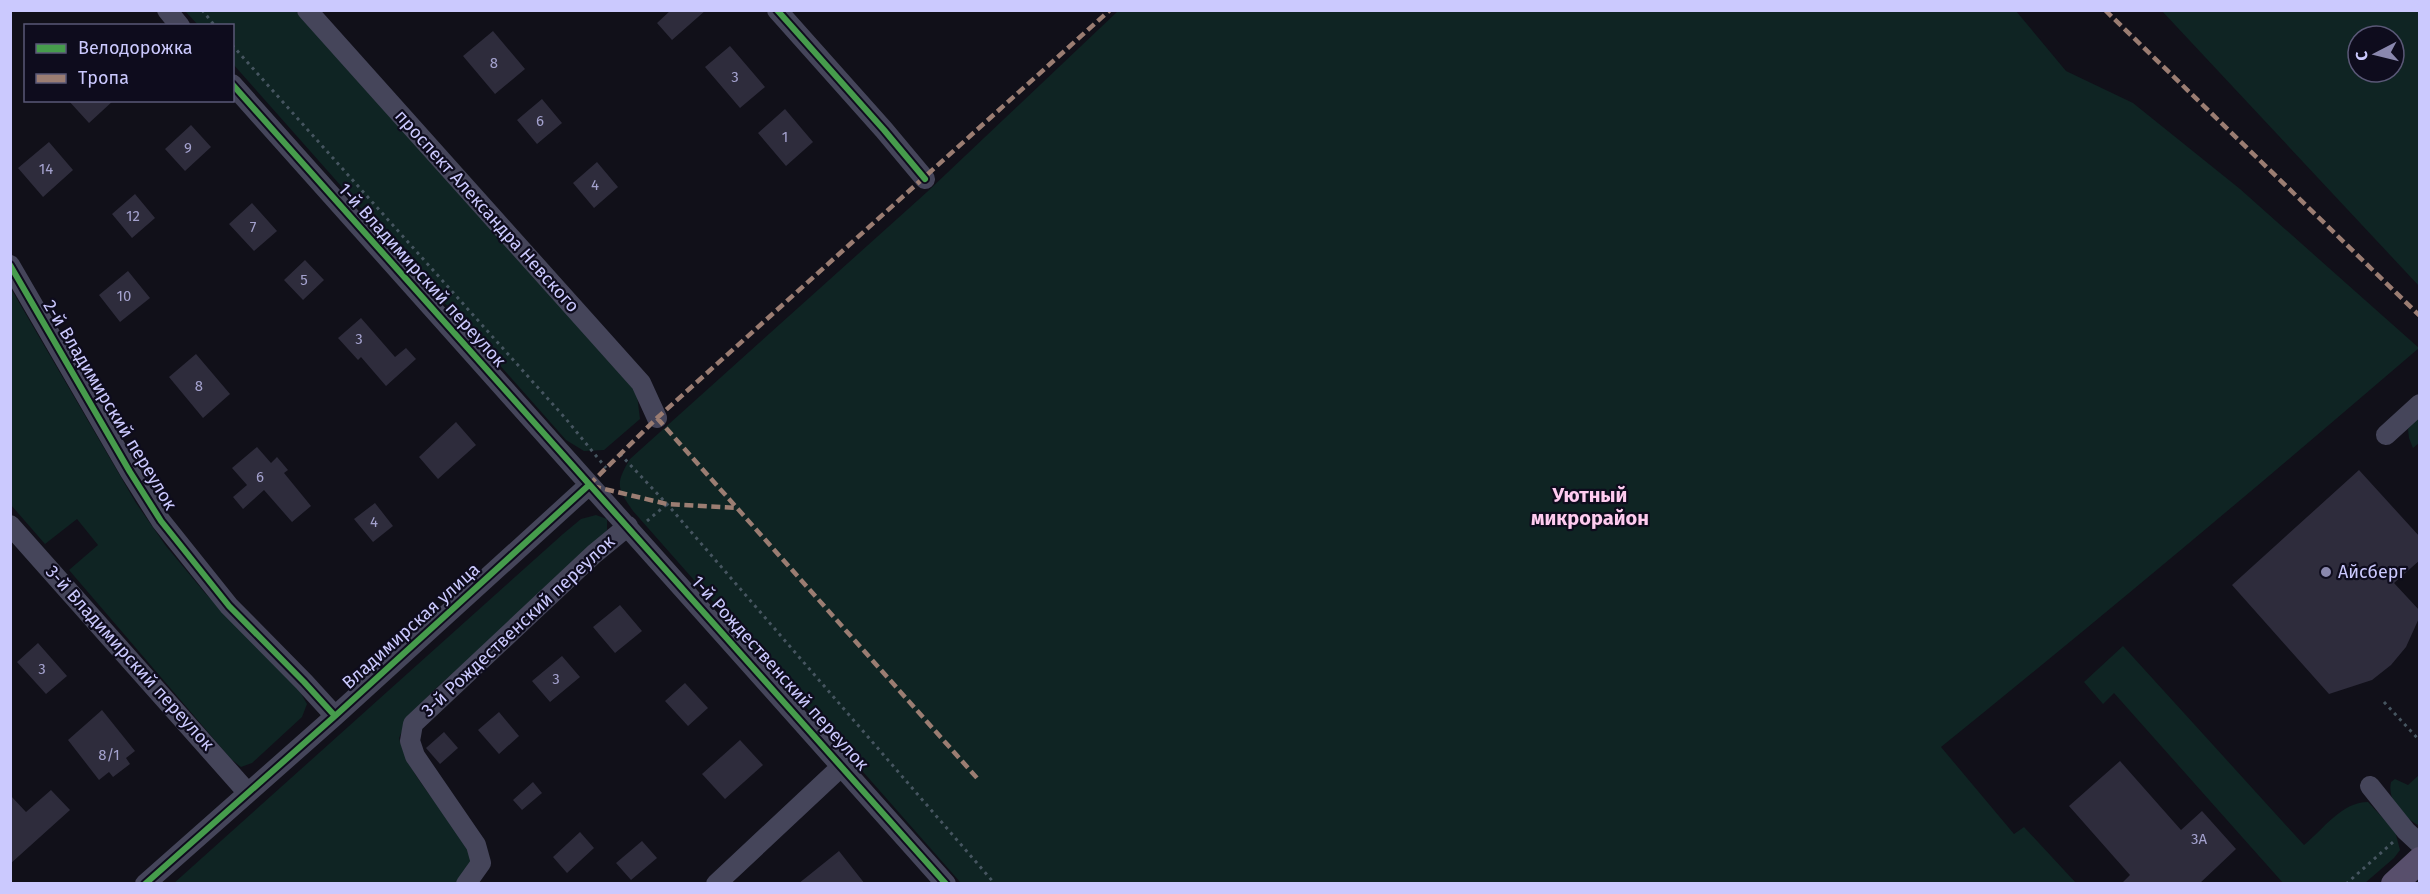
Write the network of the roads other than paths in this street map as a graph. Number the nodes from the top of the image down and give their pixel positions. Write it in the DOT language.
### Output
graph roads {
  1 [pos="167,10"];
  2 [pos="307,10"];
  3 [pos="777,10"];
  4 [pos="178,24"];
  5 [pos="234,86"];
  6 [pos="925,179"];
  7 [pos="10,265"];
  8 [pos="2420,404"];
  9 [pos="657,418"];
  10 [pos="2386,435"];
  11 [pos="589,485"];
  12 [pos="10,525"];
  13 [pos="628,526"];
  14 [pos="335,716"];
  15 [pos="843,766"];
  16 [pos="2370,786"];
  17 [pos="248,793"];
  18 [pos="2413,838"];
  19 [pos="2420,860"];
  20 [pos="145,884"];
  21 [pos="466,884"];
  22 [pos="716,884"];
  23 [pos="946,884"];
  24 [pos="2394,884"];
  1 -- 4 [label="street"];
  2 -- 9 [label="street, проспект Александра Невского"];
  3 -- 6 [label="street"];
  5 -- 11 [label="street, 1-й Владимирский переулок"];
  7 -- 14 [label="street, 2-й Владимирский переулок"];
  8 -- 10 [label="street"];
  11 -- 13 [label="street, 1-й Рождественский переулок"];
  11 -- 14 [label="street, Владимирская улица"];
  12 -- 17 [label="street, 3-й Владимирский переулок"];
  13 -- 15 [label="street, 1-й Рождественский переулок"];
  13 -- 21 [label="street, 3-й Рождественский переулок"];
  14 -- 17 [label="street, Владимирская улица"];
  15 -- 22 [label="street"];
  15 -- 23 [label="street, 1-й Рождественский переулок"];
  16 -- 18 [label="street"];
  17 -- 20 [label="street, Владимирская улица"];
  19 -- 24 [label="main road"];
}
